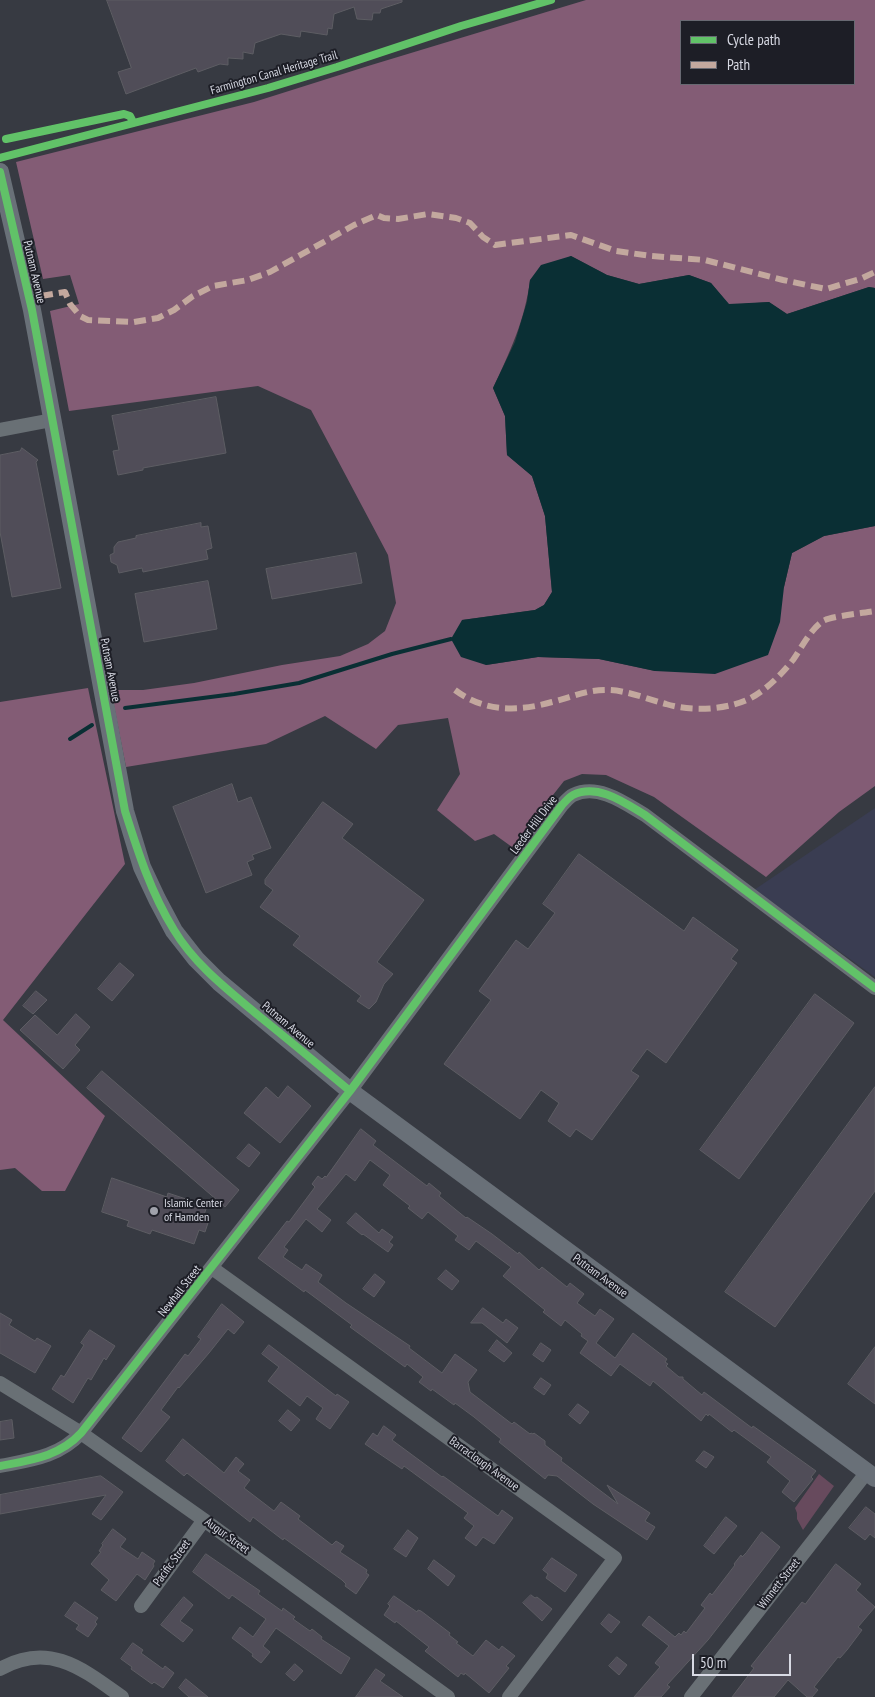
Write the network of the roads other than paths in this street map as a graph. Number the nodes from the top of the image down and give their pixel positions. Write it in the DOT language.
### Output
graph roads {
  1 [pos="0,172"];
  2 [pos="52,420"];
  3 [pos="0,430"];
  4 [pos="875,988"];
  5 [pos="350,1091"];
  6 [pos="212,1268"];
  7 [pos="0,1383"];
  8 [pos="81,1434"];
  9 [pos="0,1466"];
  10 [pos="871,1475"];
  11 [pos="204,1520"];
  12 [pos="141,1606"];
  13 [pos="0,1669"];
  14 [pos="122,1697"];
  15 [pos="448,1697"];
  16 [pos="509,1697"];
  17 [pos="691,1697"];
  1 -- 2 [label="main road, Putnam Avenue"];
  2 -- 3 [label="street"];
  2 -- 5 [label="main road, Putnam Avenue"];
  4 -- 5 [label="street, Leeder Hill Drive"];
  5 -- 6 [label="street, Newhall Street"];
  5 -- 10 [label="main road, Putnam Avenue"];
  6 -- 8 [label="street, Newhall Street"];
  6 -- 16 [label="street, Barraclough Avenue"];
  7 -- 8 [label="street, Augur Street"];
  8 -- 9 [label="street, Newhall Street"];
  8 -- 11 [label="street, Augur Street"];
  10 -- 17 [label="street, Winnett Street"];
  11 -- 12 [label="street, Pacific Street"];
  11 -- 15 [label="street, Augur Street"];
  13 -- 14 [label="street"];
}
